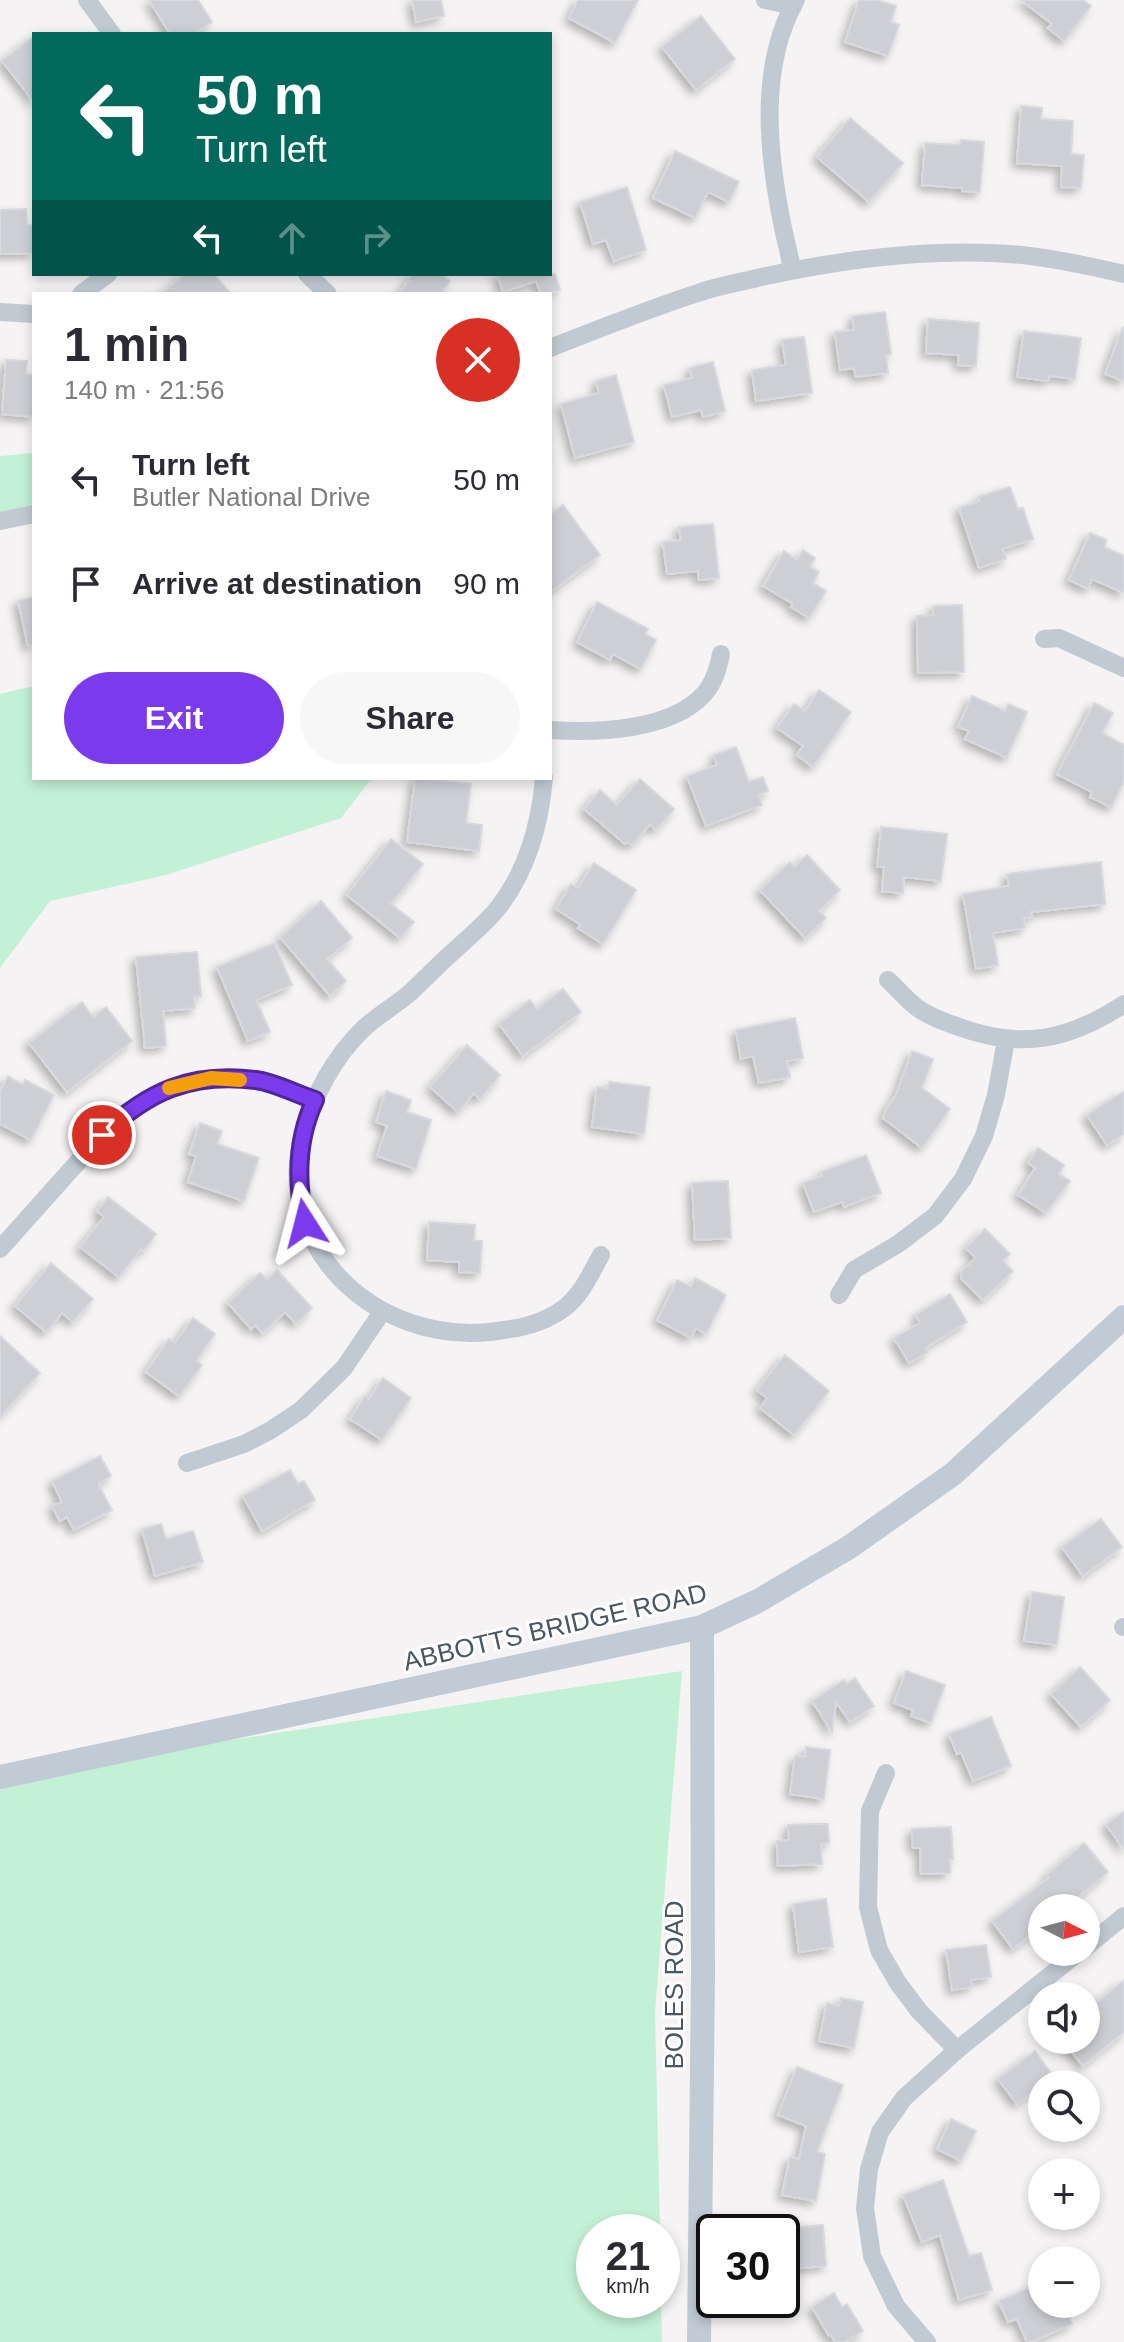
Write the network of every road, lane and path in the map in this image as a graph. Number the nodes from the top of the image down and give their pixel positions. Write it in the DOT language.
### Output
graph roads {
  1 [pos="87,0"];
  2 [pos="765,0"];
  3 [pos="794,3"];
  4 [pos="111,32"];
  5 [pos="792,270"];
  6 [pos="1124,274"];
  7 [pos="105,276"];
  8 [pos="309,276"];
  9 [pos="84,292"];
  10 [pos="326,292"];
  11 [pos="0,312"];
  12 [pos="32,314"];
  13 [pos="552,347"];
  14 [pos="32,514"];
  15 [pos="0,521"];
  16 [pos="1044,639"];
  17 [pos="721,654"];
  18 [pos="1124,668"];
  19 [pos="552,730"];
  20 [pos="544,780"];
  21 [pos="888,980"];
  22 [pos="1124,1004"];
  23 [pos="1006,1040"];
  24 [pos="315,1100"];
  25 [pos="0,1249"];
  26 [pos="601,1255"];
  27 [pos="839,1295"];
  28 [pos="382,1312"];
  29 [pos="1124,1317"];
  30 [pos="187,1463"];
  31 [pos="702,1627"];
  32 [pos="886,1773"];
  33 [pos="0,1777"];
  34 [pos="1124,1916"];
  35 [pos="1100,1936"];
  36 [pos="1062,1966"];
  37 [pos="957,2050"];
  38 [pos="699,2342"];
  39 [pos="927,2342"];
  1 -- 4 [label="street"];
  2 -- 3 [label="street"];
  3 -- 5 [label="street"];
  5 -- 6 [label="street"];
  5 -- 13 [label="street"];
  7 -- 9 [label="street"];
  8 -- 10 [label="street"];
  11 -- 12 [label="street"];
  14 -- 15 [label="street"];
  16 -- 18 [label="street"];
  17 -- 19 [label="street"];
  20 -- 24 [label="street"];
  21 -- 23 [label="street"];
  22 -- 23 [label="street"];
  23 -- 27 [label="street"];
  24 -- 25 [label="street"];
  24 -- 28 [label="street"];
  26 -- 28 [label="street"];
  28 -- 30 [label="street"];
  29 -- 31 [label="main road, ABBOTTS BRIDGE ROAD"];
  31 -- 33 [label="main road, ABBOTTS BRIDGE ROAD"];
  31 -- 38 [label="main road, BOLES ROAD"];
  32 -- 37 [label="street"];
  34 -- 35 [label="street"];
  36 -- 37 [label="street"];
  37 -- 39 [label="street"];
}
